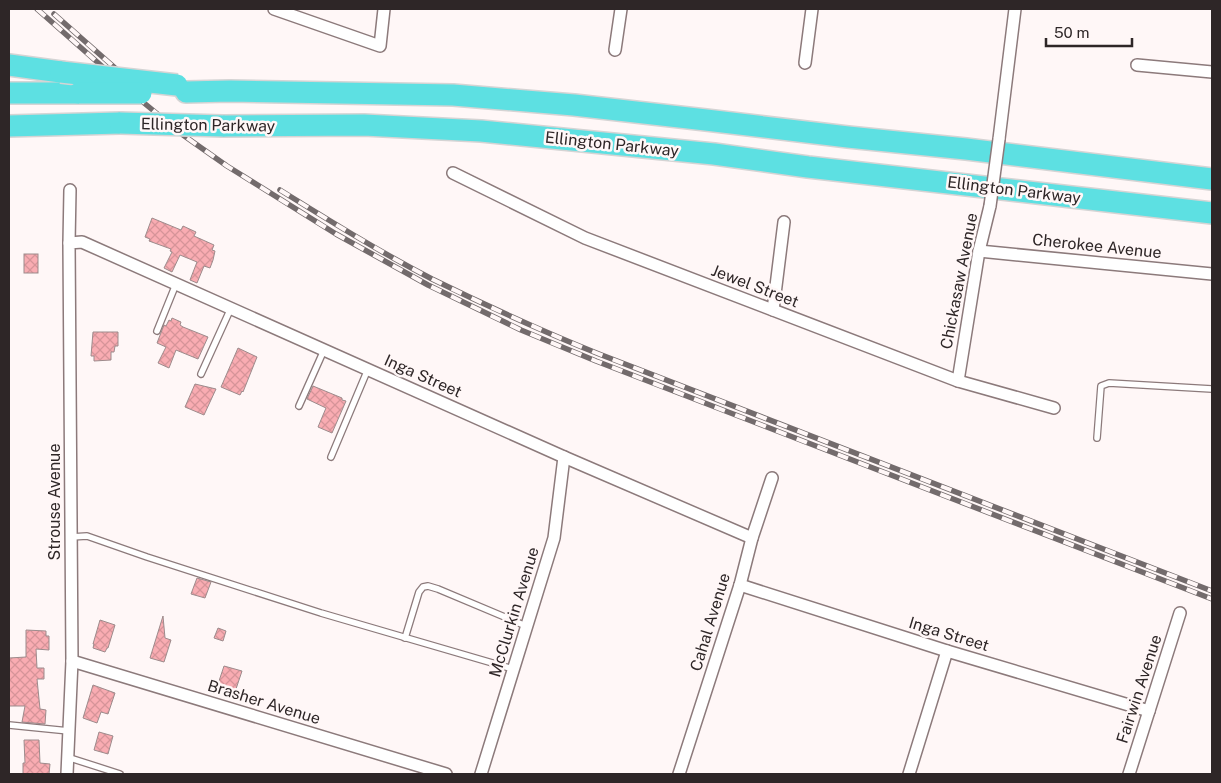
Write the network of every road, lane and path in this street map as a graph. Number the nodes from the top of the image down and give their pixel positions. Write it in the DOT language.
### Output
graph roads {
  1 [pos="274,9"];
  2 [pos="384,9"];
  3 [pos="621,9"];
  4 [pos="812,9"];
  5 [pos="1015,9"];
  6 [pos="615,50"];
  7 [pos="805,63"];
  8 [pos="9,65"];
  9 [pos="1137,65"];
  10 [pos="1212,72"];
  11 [pos="181,89"];
  12 [pos="9,93"];
  13 [pos="9,126"];
  14 [pos="453,173"];
  15 [pos="1212,179"];
  16 [pos="70,190"];
  17 [pos="1212,213"];
  18 [pos="784,222"];
  19 [pos="69,243"];
  20 [pos="979,251"];
  21 [pos="1212,274"];
  22 [pos="176,284"];
  23 [pos="231,308"];
  24 [pos="774,310"];
  25 [pos="157,331"];
  26 [pos="324,350"];
  27 [pos="368,370"];
  28 [pos="200,374"];
  29 [pos="958,381"];
  30 [pos="1212,389"];
  31 [pos="299,406"];
  32 [pos="1054,408"];
  33 [pos="1097,438"];
  34 [pos="331,457"];
  35 [pos="564,457"];
  36 [pos="772,478"];
  37 [pos="71,537"];
  38 [pos="752,538"];
  39 [pos="740,585"];
  40 [pos="1180,613"];
  41 [pos="526,626"];
  42 [pos="405,638"];
  43 [pos="947,651"];
  44 [pos="72,661"];
  45 [pos="513,669"];
  46 [pos="1149,711"];
  47 [pos="9,725"];
  48 [pos="69,731"];
  49 [pos="68,757"];
  50 [pos="67,774"];
  51 [pos="120,774"];
  52 [pos="446,774"];
  53 [pos="481,774"];
  54 [pos="679,774"];
  55 [pos="908,774"];
  56 [pos="1129,774"];
  1 -- 2 [label="street"];
  3 -- 6 [label="street"];
  4 -- 7 [label="street"];
  5 -- 20 [label="street, Chickasaw Avenue, bridge"];
  8 -- 11 [label="highway, bridge"];
  9 -- 10 [label="street"];
  11 -- 12 [label="highway, Ellington Parkway, bridge"];
  11 -- 15 [label="highway, Ellington Parkway"];
  13 -- 17 [label="highway, Ellington Parkway, bridge"];
  14 -- 24 [label="street, Jewel Street"];
  16 -- 19 [label="street, Strouse Avenue"];
  18 -- 24 [label="street"];
  19 -- 22 [label="street, Inga Street"];
  19 -- 37 [label="street, Strouse Avenue"];
  20 -- 21 [label="street, Cherokee Avenue"];
  20 -- 29 [label="street, Chickasaw Avenue"];
  22 -- 23 [label="street, Inga Street"];
  22 -- 25 [label="lane"];
  23 -- 26 [label="street, Inga Street"];
  23 -- 28 [label="lane"];
  24 -- 29 [label="street, Jewel Street"];
  26 -- 27 [label="street, Inga Street"];
  26 -- 31 [label="lane"];
  27 -- 34 [label="lane"];
  27 -- 35 [label="street, Inga Street"];
  29 -- 32 [label="street, Jewel Street"];
  30 -- 33 [label="lane"];
  35 -- 38 [label="street, Inga Street"];
  35 -- 41 [label="street, McClurkin Avenue"];
  36 -- 38 [label="street, Cahal Avenue"];
  37 -- 42 [label="lane"];
  37 -- 44 [label="street, Strouse Avenue"];
  38 -- 39 [label="street, Cahal Avenue"];
  39 -- 43 [label="street, Inga Street"];
  39 -- 54 [label="street, Cahal Avenue"];
  40 -- 46 [label="street, Fairwin Avenue"];
  41 -- 42 [label="lane"];
  41 -- 45 [label="street, McClurkin Avenue"];
  42 -- 45 [label="lane"];
  43 -- 46 [label="street, Inga Street"];
  43 -- 55 [label="street"];
  44 -- 48 [label="street, Strouse Avenue"];
  44 -- 52 [label="street, Brasher Avenue"];
  45 -- 53 [label="street, McClurkin Avenue"];
  46 -- 56 [label="street, Fairwin Avenue"];
  47 -- 48 [label="lane"];
  48 -- 49 [label="street, Strouse Avenue"];
  49 -- 50 [label="street, Strouse Avenue"];
  49 -- 51 [label="lane"];
}
